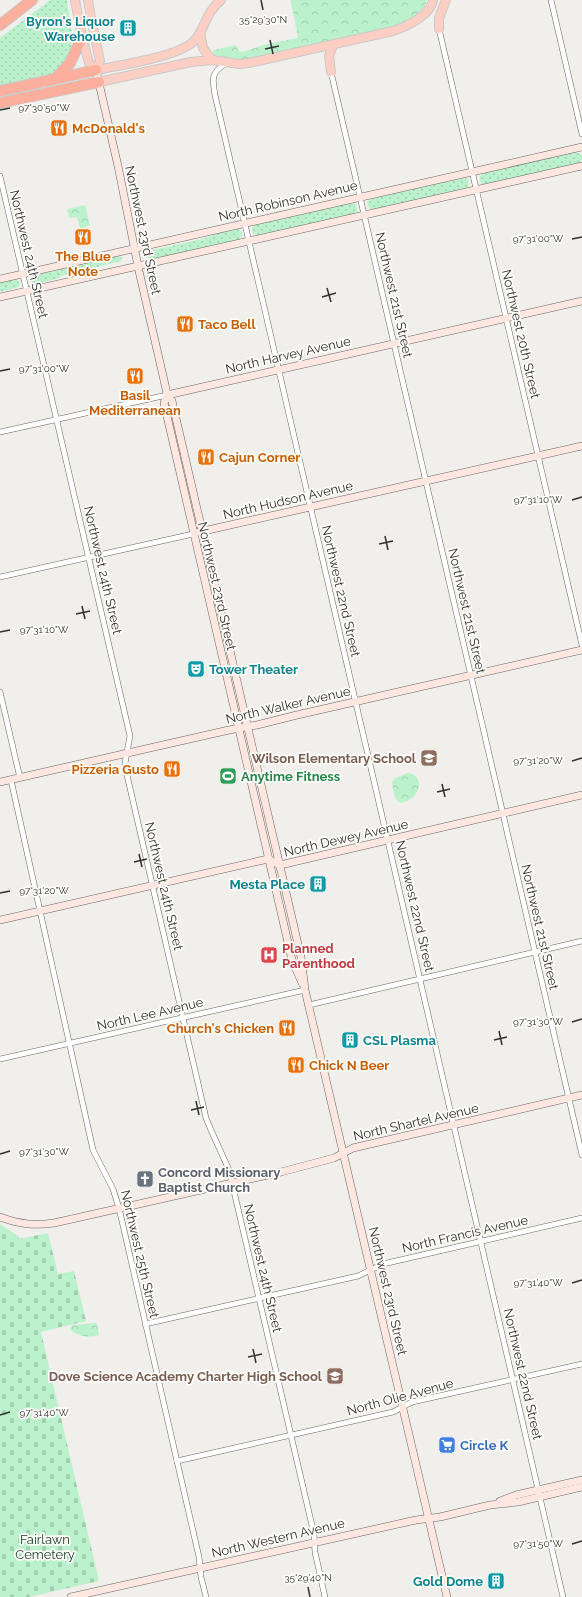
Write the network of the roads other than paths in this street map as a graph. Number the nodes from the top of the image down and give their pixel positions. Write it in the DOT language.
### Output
graph roads {
  1 [pos="32,0"];
  2 [pos="75,0"];
  3 [pos="88,0"];
  4 [pos="221,0"];
  5 [pos="433,0"];
  6 [pos="446,0"];
  7 [pos="551,0"];
  8 [pos="0,25"];
  9 [pos="439,29"];
  10 [pos="200,32"];
  11 [pos="82,36"];
  12 [pos="333,44"];
  13 [pos="212,60"];
  14 [pos="227,63"];
  15 [pos="96,70"];
  16 [pos="331,72"];
  17 [pos="56,78"];
  18 [pos="99,82"];
  19 [pos="0,91"];
  20 [pos="0,103"];
  21 [pos="582,134"];
  22 [pos="582,147"];
  23 [pos="582,166"];
  24 [pos="472,172"];
  25 [pos="0,176"];
  26 [pos="477,190"];
  27 [pos="360,197"];
  28 [pos="364,215"];
  29 [pos="245,223"];
  30 [pos="249,241"];
  31 [pos="134,248"];
  32 [pos="138,265"];
  33 [pos="23,274"];
  34 [pos="0,279"];
  35 [pos="26,290"];
  36 [pos="0,296"];
  37 [pos="582,301"];
  38 [pos="506,318"];
  39 [pos="394,344"];
  40 [pos="279,369"];
  41 [pos="167,395"];
  42 [pos="56,420"];
  43 [pos="0,432"];
  44 [pos="582,446"];
  45 [pos="538,456"];
  46 [pos="426,482"];
  47 [pos="311,507"];
  48 [pos="203,532"];
  49 [pos="193,534"];
  50 [pos="89,557"];
  51 [pos="0,577"];
  52 [pos="582,645"];
  53 [pos="582,650"];
  54 [pos="471,676"];
  55 [pos="0,692"];
  56 [pos="356,702"];
  57 [pos="248,727"];
  58 [pos="238,729"];
  59 [pos="127,754"];
  60 [pos="20,778"];
  61 [pos="11,780"];
  62 [pos="0,782"];
  63 [pos="582,795"];
  64 [pos="503,814"];
  65 [pos="388,840"];
  66 [pos="268,859"];
  67 [pos="280,865"];
  68 [pos="152,886"];
  69 [pos="40,911"];
  70 [pos="0,920"];
  71 [pos="582,941"];
  72 [pos="535,952"];
  73 [pos="420,978"];
  74 [pos="305,990"];
  75 [pos="309,1005"];
  76 [pos="183,1017"];
  77 [pos="69,1043"];
  78 [pos="0,1059"];
  79 [pos="582,1095"];
  80 [pos="569,1098"];
  81 [pos="454,1125"];
  82 [pos="343,1153"];
  83 [pos="582,1155"];
  84 [pos="232,1183"];
  85 [pos="119,1208"];
  86 [pos="0,1217"];
  87 [pos="582,1218"];
  88 [pos="481,1242"];
  89 [pos="370,1269"];
  90 [pos="259,1298"];
  91 [pos="145,1324"];
  92 [pos="582,1364"];
  93 [pos="513,1379"];
  94 [pos="403,1408"];
  95 [pos="291,1435"];
  96 [pos="177,1461"];
  97 [pos="582,1480"];
  98 [pos="582,1487"];
  99 [pos="540,1493"];
  100 [pos="428,1518"];
  101 [pos="314,1542"];
  102 [pos="200,1568"];
  103 [pos="89,1595"];
  104 [pos="72,1597"];
  105 [pos="206,1597"];
  106 [pos="325,1597"];
  107 [pos="446,1597"];
  108 [pos="564,1597"];
  1 -- 8 [label="highway"];
  2 -- 11 [label="main road"];
  3 -- 15 [label="main road"];
  4 -- 10 [label="main road"];
  5 -- 12 [label="main road"];
  6 -- 9 [label="main road"];
  7 -- 21 [label="street"];
  9 -- 24 [label="street, Northwest 20th Street"];
  10 -- 13 [label="main road"];
  10 -- 15 [label="main road"];
  11 -- 15 [label="main road"];
  11 -- 17 [label="highway"];
  12 -- 14 [label="main road"];
  12 -- 16 [label="main road"];
  13 -- 14 [label="main road"];
  13 -- 18 [label="main road"];
  14 -- 29 [label="street, Northwest 22nd Street"];
  15 -- 17 [label="highway"];
  15 -- 18 [label="street, Northwest 23rd Street"];
  16 -- 27 [label="street, Northwest 21st Street"];
  17 -- 19 [label="highway"];
  18 -- 20 [label="highway"];
  18 -- 31 [label="street, Northwest 23rd Street"];
  22 -- 24 [label="street, North Robinson Avenue"];
  23 -- 26 [label="street"];
  24 -- 26 [label="street, Northwest 20th Street"];
  24 -- 27 [label="street, North Robinson Avenue"];
  25 -- 33 [label="street, Northwest 24th Street"];
  26 -- 28 [label="street"];
  26 -- 38 [label="street, Northwest 20th Street"];
  27 -- 28 [label="street, Northwest 21st Street"];
  27 -- 29 [label="street, North Robinson Avenue"];
  28 -- 30 [label="street"];
  28 -- 39 [label="street, Northwest 21st Street"];
  29 -- 30 [label="street, Northwest 22nd Street"];
  29 -- 31 [label="street, North Robinson Avenue"];
  30 -- 32 [label="street"];
  30 -- 40 [label="street, Northwest 22nd Street"];
  31 -- 32 [label="street, Northwest 23rd Street"];
  31 -- 33 [label="street, North Robinson Avenue"];
  32 -- 35 [label="street"];
  32 -- 41 [label="street, Northwest 23rd Street"];
  33 -- 34 [label="street, North Robinson Avenue"];
  33 -- 35 [label="street, Northwest 24th Street"];
  35 -- 36 [label="street"];
  35 -- 42 [label="street, Northwest 24th Street"];
  37 -- 38 [label="street, North Harvey Avenue"];
  38 -- 39 [label="street, North Harvey Avenue"];
  38 -- 45 [label="street, Northwest 20th Street"];
  39 -- 40 [label="street, North Harvey Avenue"];
  39 -- 46 [label="street, Northwest 21st Street"];
  40 -- 41 [label="street, North Harvey Avenue"];
  40 -- 47 [label="street, Northwest 22nd Street"];
  41 -- 42 [label="street, North Harvey Avenue"];
  41 -- 48 [label="street, Northwest 23rd Street"];
  41 -- 49 [label="street, Northwest 23rd Street"];
  42 -- 43 [label="street, North Harvey Avenue"];
  42 -- 50 [label="street, Northwest 24th Street"];
  44 -- 45 [label="street, North Hudson Avenue"];
  45 -- 46 [label="street, North Hudson Avenue"];
  45 -- 52 [label="street, Northwest 20th Street"];
  46 -- 47 [label="street, North Hudson Avenue"];
  46 -- 54 [label="street, Northwest 21st Street"];
  47 -- 48 [label="street, North Hudson Avenue"];
  47 -- 56 [label="street, Northwest 22nd Street"];
  48 -- 49 [label="street, North Hudson Avenue"];
  48 -- 57 [label="street, Northwest 23rd Street"];
  49 -- 50 [label="street, North Hudson Avenue"];
  49 -- 58 [label="street, Northwest 23rd Street"];
  50 -- 51 [label="street, North Hudson Avenue"];
  50 -- 59 [label="street, Northwest 24th Street"];
  53 -- 54 [label="street, North Walker Avenue"];
  54 -- 56 [label="street, North Walker Avenue"];
  54 -- 64 [label="street, Northwest 21st Street"];
  55 -- 60 [label="street"];
  56 -- 57 [label="street, North Walker Avenue"];
  56 -- 65 [label="street, Northwest 22nd Street"];
  57 -- 58 [label="street, North Walker Avenue"];
  57 -- 67 [label="street, Northwest 23rd Street"];
  58 -- 59 [label="street, North Walker Avenue"];
  58 -- 66 [label="street, Northwest 23rd Street"];
  59 -- 60 [label="street, North Walker Avenue"];
  59 -- 68 [label="street, Northwest 24th Street"];
  60 -- 61 [label="street, North Walker Avenue"];
  61 -- 62 [label="street, North Walker Avenue"];
  61 -- 69 [label="street, Northwest 25th Street"];
  63 -- 64 [label="street, North Dewey Avenue"];
  64 -- 65 [label="street, North Dewey Avenue"];
  64 -- 72 [label="street, Northwest 21st Street"];
  65 -- 67 [label="street, North Dewey Avenue"];
  65 -- 73 [label="street, Northwest 22nd Street"];
  66 -- 67 [label="street, North Dewey Avenue"];
  66 -- 68 [label="street, North Dewey Avenue"];
  66 -- 74 [label="street, Northwest 23rd Street"];
  67 -- 74 [label="street, Northwest 23rd Street"];
  68 -- 69 [label="street, North Dewey Avenue"];
  68 -- 76 [label="street, Northwest 24th Street"];
  69 -- 70 [label="street, North Dewey Avenue"];
  69 -- 77 [label="street, Northwest 25th Street"];
  71 -- 72 [label="street"];
  72 -- 73 [label="street"];
  72 -- 80 [label="street, Northwest 21st Street"];
  73 -- 75 [label="street"];
  73 -- 81 [label="street, Northwest 22nd Street"];
  74 -- 75 [label="street, Northwest 23rd Street"];
  74 -- 76 [label="street, North Lee Avenue"];
  75 -- 82 [label="street, Northwest 23rd Street"];
  76 -- 77 [label="street, North Lee Avenue"];
  76 -- 84 [label="street, Northwest 24th Street"];
  77 -- 78 [label="street, North Lee Avenue"];
  77 -- 85 [label="street, Northwest 25th Street"];
  79 -- 80 [label="street, North Shartel Avenue"];
  80 -- 81 [label="street, North Shartel Avenue"];
  80 -- 83 [label="street, Northwest 21st Street"];
  81 -- 82 [label="street, North Shartel Avenue"];
  81 -- 88 [label="street, Northwest 22nd Street"];
  82 -- 84 [label="street, North Shartel Avenue"];
  82 -- 89 [label="street, Northwest 23rd Street"];
  84 -- 85 [label="street, North Shartel Avenue"];
  84 -- 90 [label="street, Northwest 24th Street"];
  85 -- 86 [label="street, North Shartel Avenue"];
  85 -- 91 [label="street, Northwest 25th Street"];
  87 -- 88 [label="street, North Francis Avenue"];
  88 -- 89 [label="street, North Francis Avenue"];
  88 -- 93 [label="street, Northwest 22nd Street"];
  89 -- 90 [label="street, North Francis Avenue"];
  89 -- 94 [label="street, Northwest 23rd Street"];
  90 -- 91 [label="street, North Francis Avenue"];
  90 -- 95 [label="street, Northwest 24th Street"];
  91 -- 96 [label="street, Northwest 25th Street"];
  92 -- 93 [label="street, North Olie Avenue"];
  93 -- 94 [label="street, North Olie Avenue"];
  93 -- 99 [label="street, Northwest 22nd Street"];
  94 -- 95 [label="street, North Olie Avenue"];
  94 -- 100 [label="street, Northwest 23rd Street"];
  95 -- 96 [label="street, North Olie Avenue"];
  95 -- 101 [label="street, Northwest 24th Street"];
  96 -- 102 [label="street, Northwest 25th Street"];
  97 -- 99 [label="street, North Western Avenue"];
  98 -- 99 [label="street, North Western Avenue"];
  99 -- 100 [label="street, North Western Avenue"];
  99 -- 108 [label="street, Northwest 22nd Street"];
  100 -- 101 [label="street, North Western Avenue"];
  100 -- 107 [label="street, Northwest 23rd Street"];
  101 -- 102 [label="street, North Western Avenue"];
  101 -- 106 [label="street, Northwest 24th Street"];
  102 -- 103 [label="street, North Western Avenue"];
  102 -- 105 [label="street, Northwest 25th Street"];
  103 -- 104 [label="street, North Western Avenue"];
}
